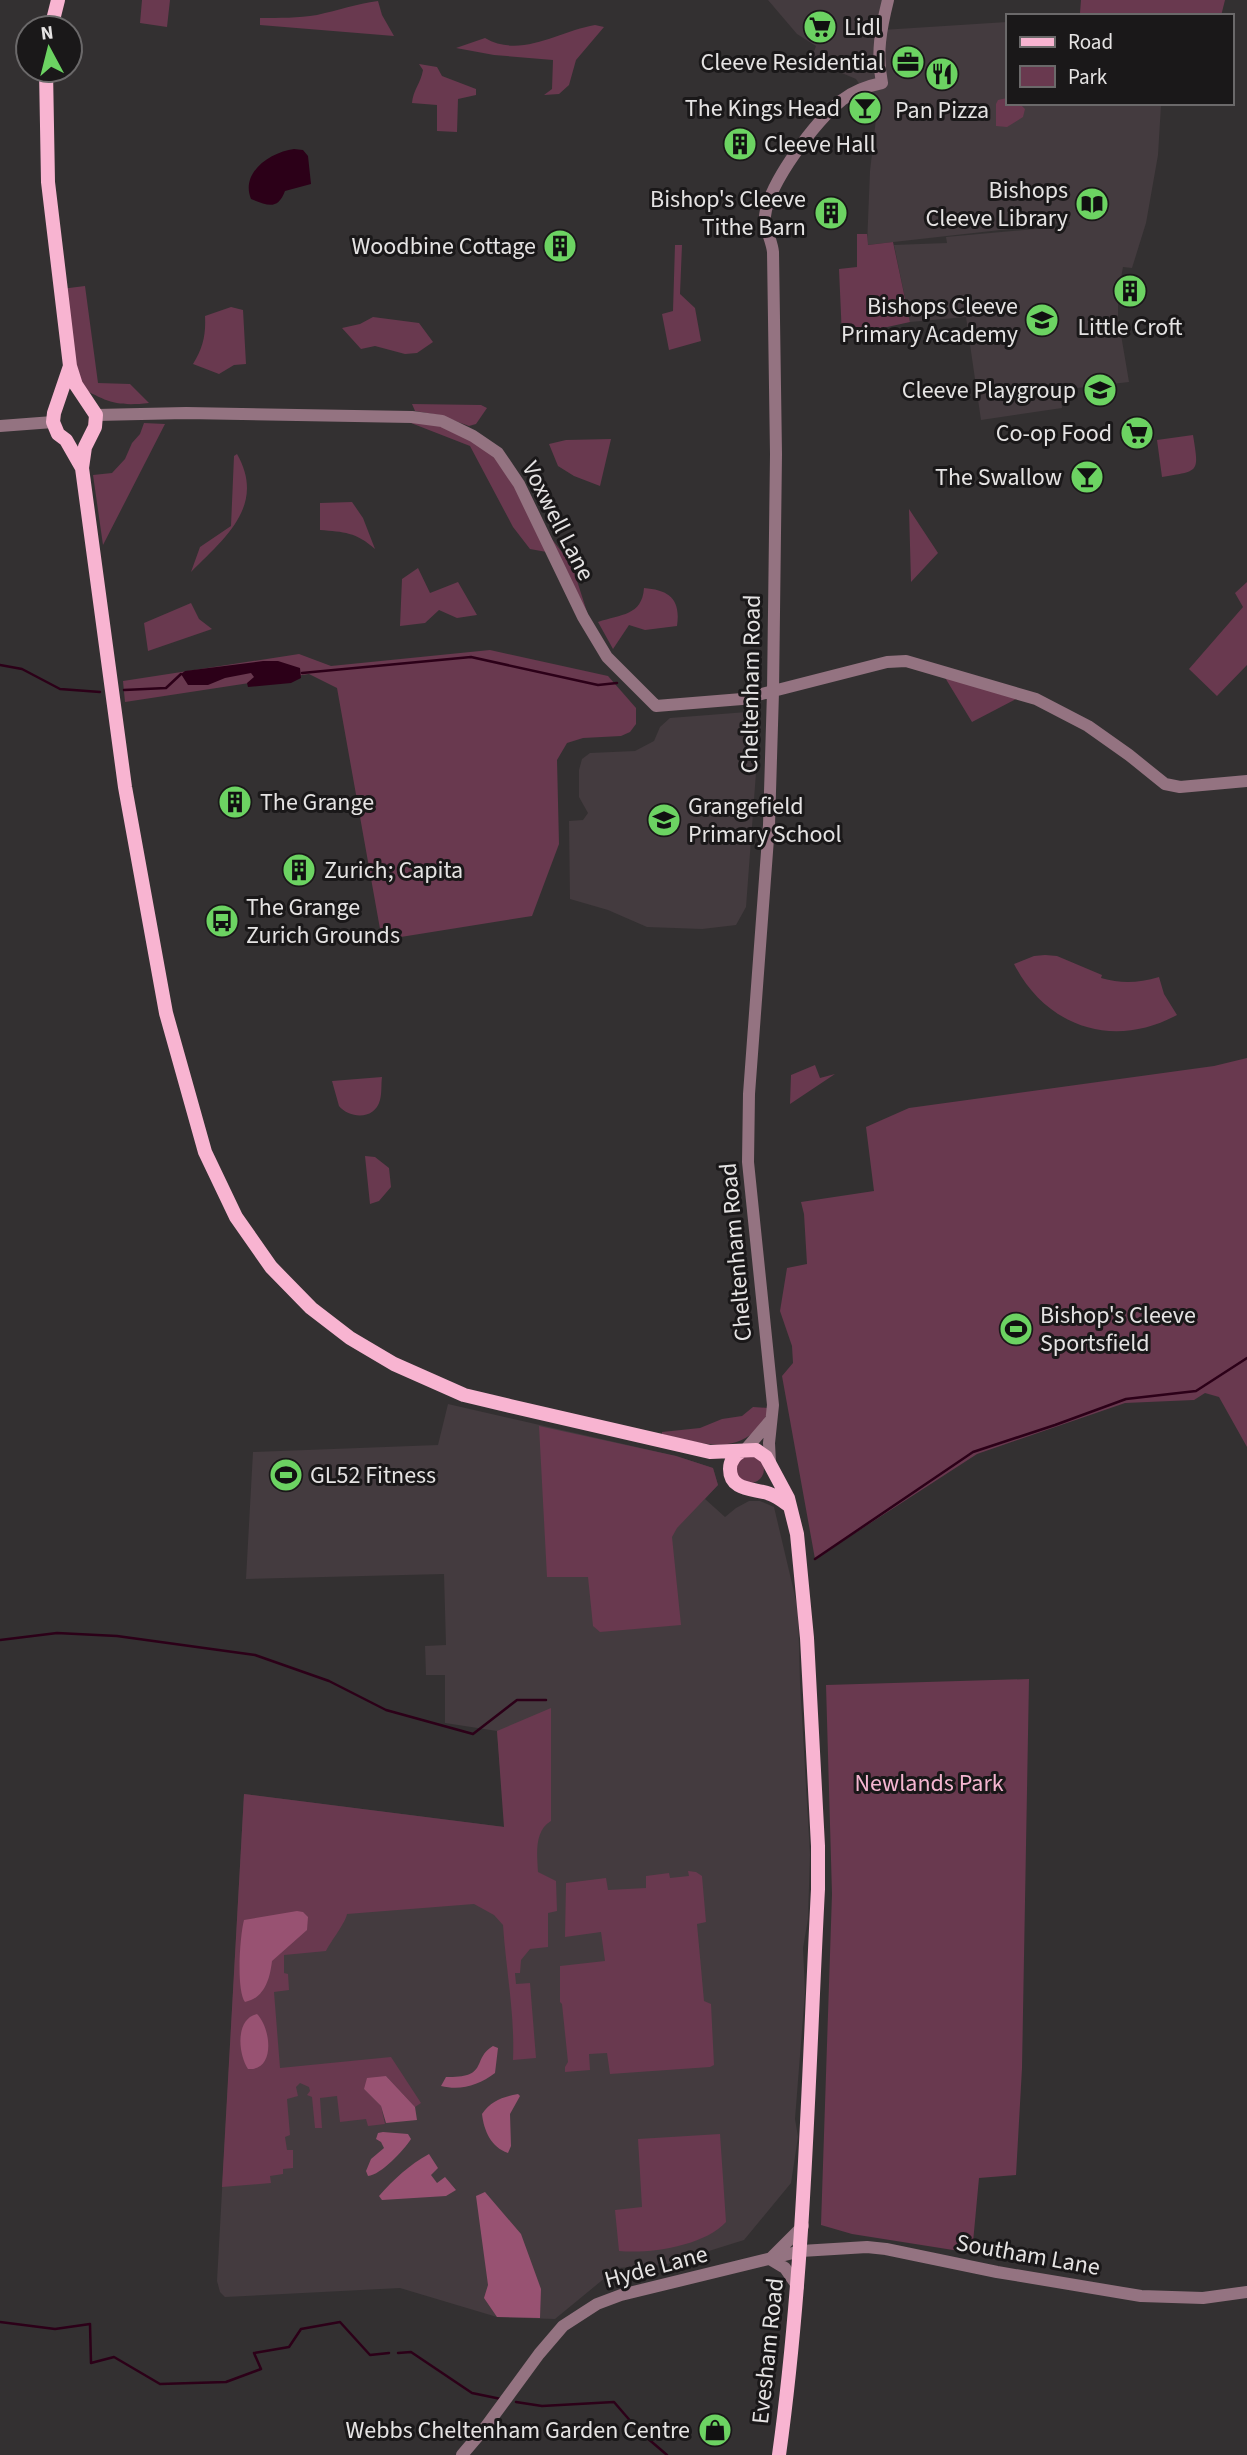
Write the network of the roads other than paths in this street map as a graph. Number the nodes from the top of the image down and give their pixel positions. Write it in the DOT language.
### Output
graph roads {
  1 [pos="888,0"];
  2 [pos="46,84"];
  3 [pos="70,366"];
  4 [pos="85,401"];
  5 [pos="58,405"];
  6 [pos="96,415"];
  7 [pos="53,422"];
  8 [pos="0,426"];
  9 [pos="91,435"];
  10 [pos="65,440"];
  11 [pos="82,468"];
  12 [pos="773,692"];
  13 [pos="1247,781"];
  14 [pos="771,1421"];
  15 [pos="744,1450"];
  16 [pos="710,1452"];
  17 [pos="770,1464"];
  18 [pos="730,1473"];
  19 [pos="750,1489"];
  20 [pos="790,1506"];
  21 [pos="803,2226"];
  22 [pos="801,2251"];
  23 [pos="770,2259"];
  24 [pos="798,2287"];
  25 [pos="1247,2292"];
  26 [pos="462,2455"];
  27 [pos="779,2455"];
  1 -- 12 [label="street, Cheltenham Road"];
  2 -- 3 [label="main road"];
  3 -- 4 [label="main road"];
  3 -- 5 [label="main road"];
  4 -- 5 [label="main road"];
  4 -- 6 [label="main road"];
  5 -- 7 [label="main road"];
  6 -- 9 [label="main road"];
  6 -- 12 [label="street, Voxwell Lane"];
  7 -- 8 [label="street"];
  7 -- 10 [label="main road"];
  9 -- 10 [label="main road"];
  9 -- 11 [label="main road"];
  10 -- 11 [label="main road"];
  11 -- 16 [label="main road"];
  12 -- 13 [label="street"];
  12 -- 14 [label="street, Cheltenham Road"];
  14 -- 15 [label="street"];
  14 -- 17 [label="street, Cheltenham Road"];
  15 -- 16 [label="main road"];
  15 -- 17 [label="main road"];
  15 -- 18 [label="main road"];
  16 -- 18 [label="main road"];
  17 -- 19 [label="main road"];
  17 -- 20 [label="main road, Evesham Road"];
  18 -- 19 [label="main road"];
  19 -- 20 [label="main road"];
  20 -- 21 [label="main road, Evesham Road"];
  21 -- 22 [label="main road, Evesham Road"];
  21 -- 23 [label="street"];
  22 -- 23 [label="street, Hyde Lane"];
  22 -- 24 [label="main road, Evesham Road"];
  22 -- 25 [label="street, Southam Lane"];
  23 -- 24 [label="street"];
  23 -- 26 [label="street, Hyde Lane"];
  24 -- 27 [label="main road, Evesham Road"];
}
